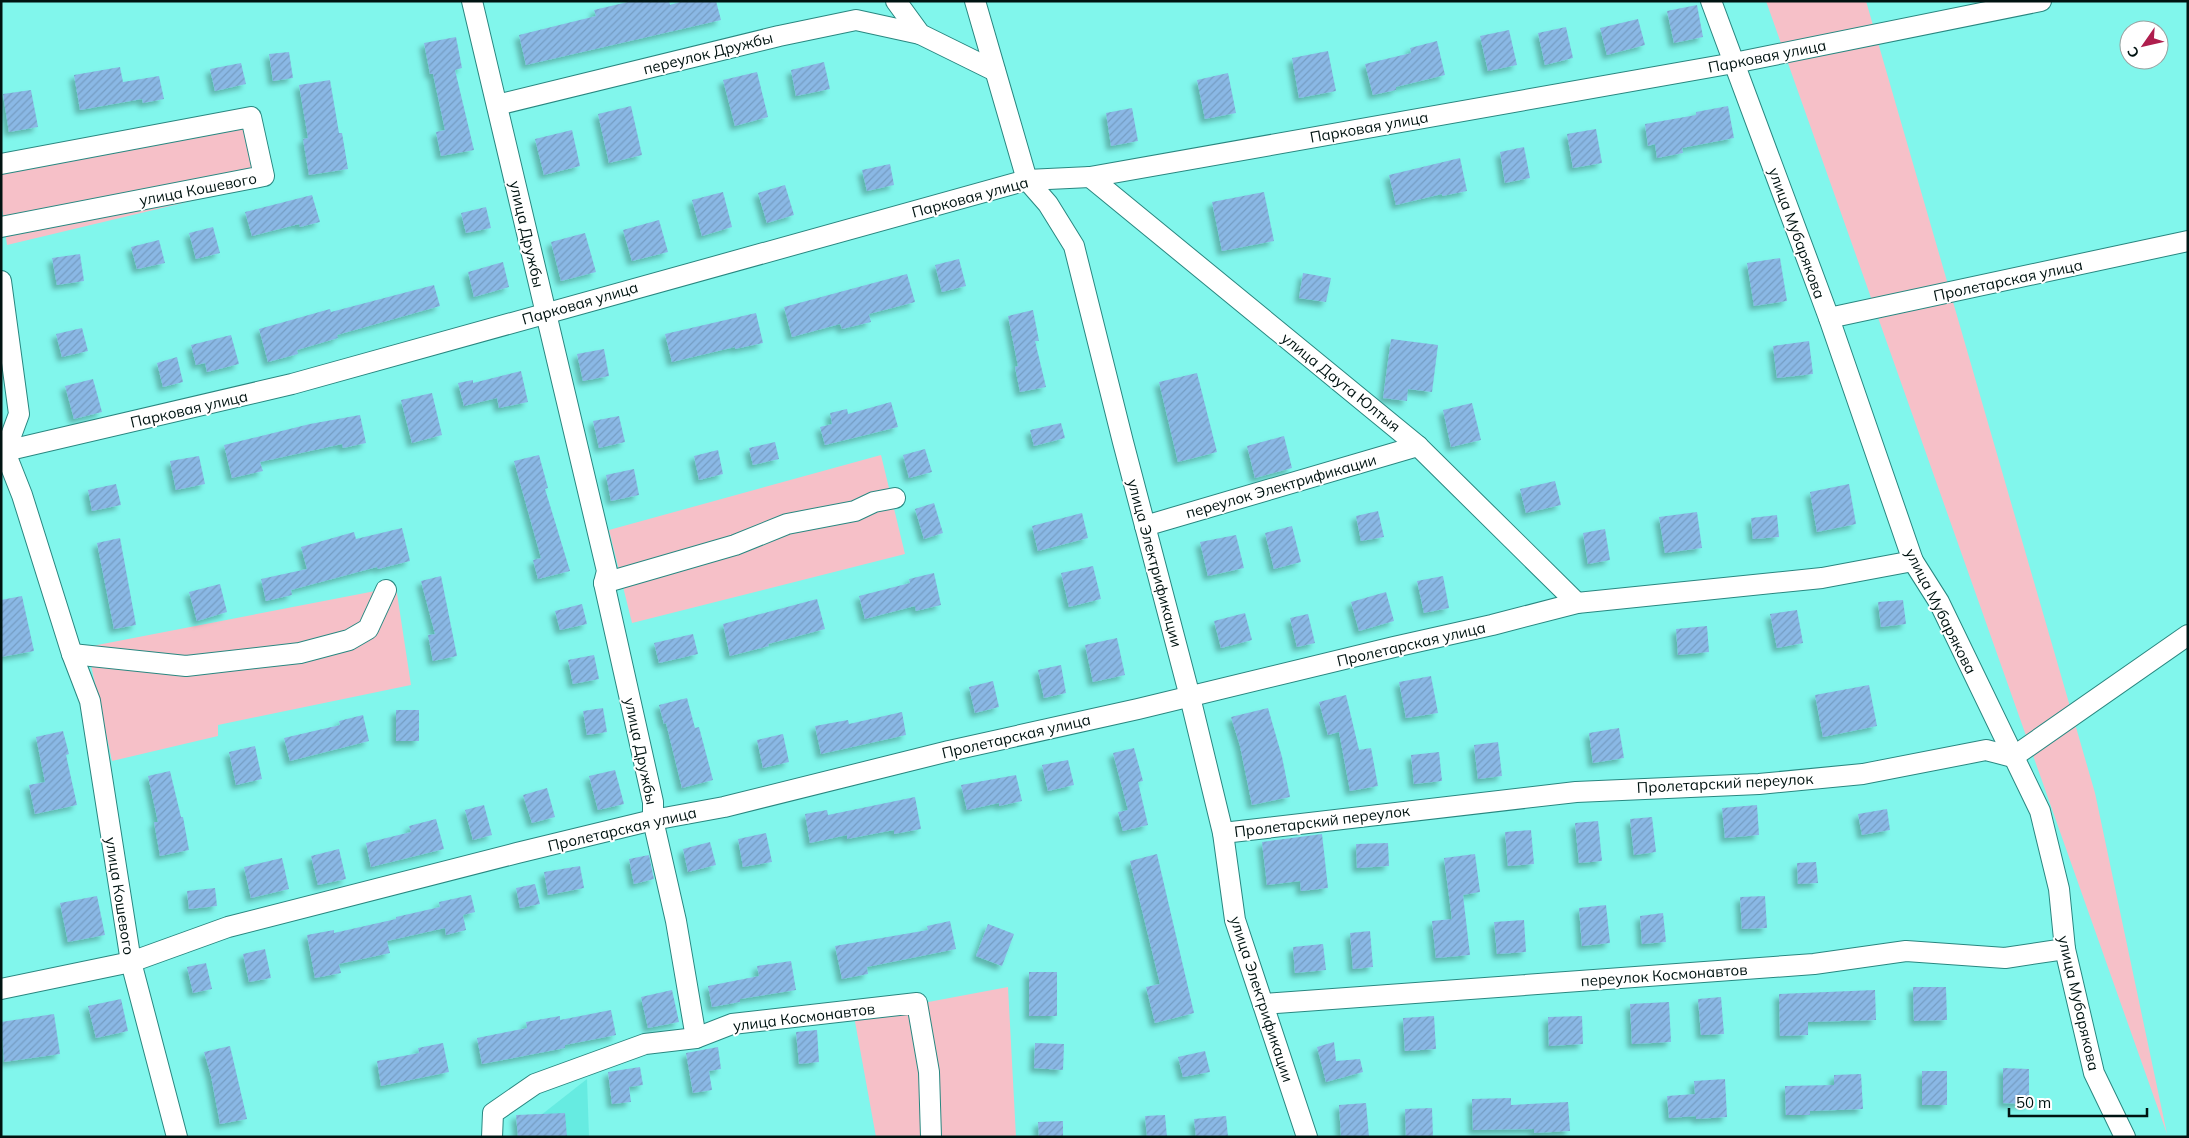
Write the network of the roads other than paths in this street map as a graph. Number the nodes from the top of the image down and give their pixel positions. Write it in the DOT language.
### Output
graph roads {
  1 [pos="472,1"];
  2 [pos="896,1"];
  3 [pos="975,1"];
  4 [pos="1711,1"];
  5 [pos="2041,1"];
  6 [pos="920,34"];
  7 [pos="1734,63"];
  8 [pos="995,71"];
  9 [pos="497,105"];
  10 [pos="1,164"];
  11 [pos="1090,177"];
  12 [pos="1026,180"];
  13 [pos="1,227"];
  14 [pos="2188,241"];
  15 [pos="1,281"];
  16 [pos="545,313"];
  17 [pos="1829,318"];
  18 [pos="1418,446"];
  19 [pos="3,452"];
  20 [pos="895,498"];
  21 [pos="1145,526"];
  22 [pos="1913,561"];
  23 [pos="604,583"];
  24 [pos="386,590"];
  25 [pos="1577,603"];
  26 [pos="2188,635"];
  27 [pos="72,654"];
  28 [pos="1190,696"];
  29 [pos="2013,757"];
  30 [pos="653,820"];
  31 [pos="1223,833"];
  32 [pos="2065,949"];
  33 [pos="131,962"];
  34 [pos="1,989"];
  35 [pos="1263,1004"];
  36 [pos="696,1038"];
  37 [pos="2121,1136"];
  38 [pos="177,1137"];
  39 [pos="492,1137"];
  40 [pos="931,1137"];
  41 [pos="1307,1137"];
  1 -- 9 [label="street, улица Дружбы"];
  2 -- 6 [label="street"];
  3 -- 8 [label="street, улица Электрификации"];
  4 -- 7 [label="street, улица Мубарякова"];
  5 -- 7 [label="street, Парковая улица"];
  6 -- 8 [label="street"];
  6 -- 9 [label="street, переулок Дружбы"];
  7 -- 11 [label="street, Парковая улица"];
  7 -- 17 [label="street, улица Мубарякова"];
  8 -- 12 [label="street, улица Электрификации"];
  9 -- 16 [label="street, улица Дружбы"];
  10 -- 13 [label="street, улица Кошевого"];
  11 -- 12 [label="street, Парковая улица"];
  11 -- 18 [label="street, улица Даута Юлтыя"];
  12 -- 16 [label="street, Парковая улица"];
  12 -- 21 [label="street, улица Электрификации"];
  14 -- 17 [label="street, Пролетарская улица"];
  15 -- 19 [label="street"];
  16 -- 19 [label="street, Парковая улица"];
  16 -- 23 [label="street, улица Дружбы"];
  17 -- 22 [label="street, улица Мубарякова"];
  18 -- 21 [label="street, переулок Электрификации"];
  18 -- 25 [label="street, улица Даута Юлтыя"];
  19 -- 27 [label="street, улица Кошевого"];
  20 -- 23 [label="street"];
  21 -- 28 [label="street, улица Электрификации"];
  22 -- 25 [label="street, Пролетарская улица"];
  22 -- 29 [label="street, улица Мубарякова"];
  23 -- 30 [label="street, улица Дружбы"];
  24 -- 27 [label="street"];
  25 -- 28 [label="street, Пролетарская улица"];
  26 -- 29 [label="street"];
  27 -- 33 [label="street, улица Кошевого"];
  28 -- 30 [label="street, Пролетарская улица"];
  28 -- 31 [label="street, улица Электрификации"];
  29 -- 31 [label="street, Пролетарский переулок"];
  29 -- 32 [label="street, улица Мубарякова"];
  30 -- 33 [label="street, Пролетарская улица"];
  30 -- 36 [label="street, улица Дружбы"];
  31 -- 35 [label="street, улица Электрификации"];
  32 -- 35 [label="street, переулок Космонавтов"];
  32 -- 37 [label="street, улица Мубарякова"];
  33 -- 34 [label="street, Пролетарская улица"];
  33 -- 38 [label="street, улица Кошевого"];
  35 -- 41 [label="street, улица Электрификации"];
  36 -- 39 [label="street, улица Космонавтов"];
  36 -- 40 [label="street, улица Космонавтов"];
}
